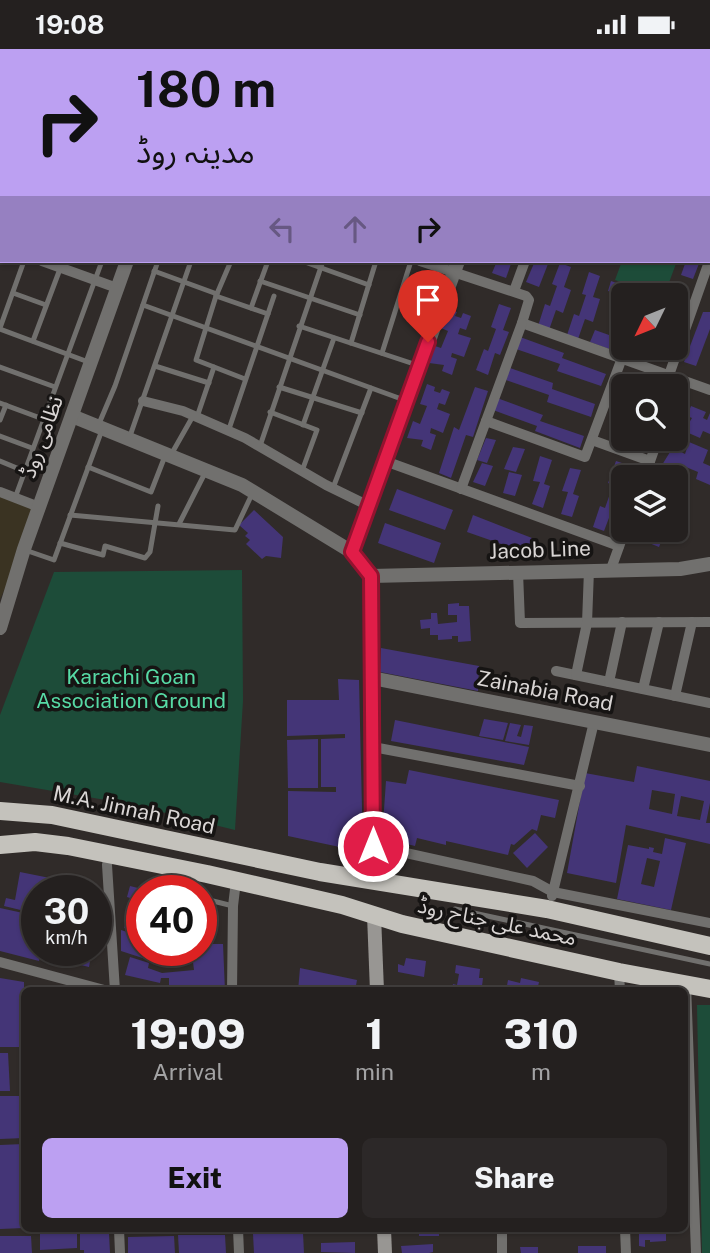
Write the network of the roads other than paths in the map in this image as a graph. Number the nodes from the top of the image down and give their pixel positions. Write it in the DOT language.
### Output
graph roads {
  1 [pos="23,263"];
  2 [pos="101,263"];
  3 [pos="126,263"];
  4 [pos="157,263"];
  5 [pos="190,263"];
  6 [pos="230,263"];
  7 [pos="267,263"];
  8 [pos="375,263"];
  9 [pos="410,263"];
  10 [pos="434,263"];
  11 [pos="524,263"];
  12 [pos="709,263"];
  13 [pos="62,264"];
  14 [pos="322,264"];
  15 [pos="456,266"];
  16 [pos="154,271"];
  17 [pos="94,280"];
  18 [pos="260,281"];
  19 [pos="184,282"];
  20 [pos="369,285"];
  21 [pos="117,288"];
  22 [pos="514,291"];
  23 [pos="13,293"];
  24 [pos="216,295"];
  25 [pos="274,296"];
  26 [pos="309,299"];
  27 [pos="46,305"];
  28 [pos="143,305"];
  29 [pos="251,308"];
  30 [pos="268,314"];
  31 [pos="172,315"];
  32 [pos="360,316"];
  33 [pos="522,323"];
  34 [pos="299,326"];
  35 [pos="0,328"];
  36 [pos="206,328"];
  37 [pos="334,338"];
  38 [pos="33,341"];
  39 [pos="351,343"];
  40 [pos="256,346"];
  41 [pos="382,353"];
  42 [pos="67,354"];
  43 [pos="611,354"];
  44 [pos="289,358"];
  45 [pos="621,361"];
  46 [pos="630,361"];
  47 [pos="91,362"];
  48 [pos="155,366"];
  49 [pos="420,366"];
  50 [pos="0,367"];
  51 [pos="214,367"];
  52 [pos="323,370"];
  53 [pos="666,374"];
  54 [pos="669,374"];
  55 [pos="245,379"];
  56 [pos="688,382"];
  57 [pos="209,383"];
  58 [pos="55,387"];
  59 [pos="279,387"];
  60 [pos="371,388"];
  61 [pos="710,390"];
  62 [pos="313,398"];
  63 [pos="143,401"];
  64 [pos="407,401"];
  65 [pos="3,404"];
  66 [pos="270,412"];
  67 [pos="362,413"];
  68 [pos="72,416"];
  69 [pos="195,417"];
  70 [pos="43,419"];
  71 [pos="0,420"];
  72 [pos="486,421"];
  73 [pos="303,425"];
  74 [pos="100,427"];
  75 [pos="228,432"];
  76 [pos="0,436"];
  77 [pos="130,439"];
  78 [pos="592,439"];
  79 [pos="260,446"];
  80 [pos="32,448"];
  81 [pos="654,451"];
  82 [pos="168,455"];
  83 [pos="0,461"];
  84 [pos="385,461"];
  85 [pos="650,461"];
  86 [pos="648,465"];
  87 [pos="88,467"];
  88 [pos="24,471"];
  89 [pos="206,471"];
  90 [pos="302,471"];
  91 [pos="333,488"];
  92 [pos="461,489"];
  93 [pos="0,492"];
  94 [pos="253,492"];
  95 [pos="15,498"];
  96 [pos="158,506"];
  97 [pos="369,506"];
  98 [pos="39,507"];
  99 [pos="70,516"];
  100 [pos="155,522"];
  101 [pos="179,524"];
  102 [pos="621,542"];
  103 [pos="60,543"];
  104 [pos="619,547"];
  105 [pos="24,549"];
  106 [pos="352,552"];
  107 [pos="710,564"];
  108 [pos="611,569"];
  109 [pos="589,570"];
  110 [pos="518,572"];
  111 [pos="371,576"];
  112 [pos="587,622"];
  113 [pos="622,622"];
  114 [pos="659,622"];
  115 [pos="692,622"];
  116 [pos="710,622"];
  117 [pos="0,628"];
  118 [pos="556,671"];
  119 [pos="576,675"];
  120 [pos="372,678"];
  121 [pos="609,682"];
  122 [pos="643,689"];
  123 [pos="675,696"];
  124 [pos="709,701"];
  125 [pos="594,722"];
  126 [pos="710,745"];
  127 [pos="373,747"];
  128 [pos="580,786"];
  129 [pos="0,811"];
  130 [pos="0,845"];
  131 [pos="373,846"];
  132 [pos="109,854"];
  133 [pos="258,859"];
  134 [pos="184,869"];
  135 [pos="183,875"];
  136 [pos="375,880"];
  137 [pos="236,881"];
  138 [pos="553,892"];
  139 [pos="217,902"];
  140 [pos="233,906"];
  141 [pos="455,909"];
  142 [pos="547,909"];
  143 [pos="374,915"];
  144 [pos="710,923"];
  145 [pos="710,946"];
  146 [pos="0,962"];
  147 [pos="710,964"];
  148 [pos="619,972"];
  149 [pos="686,984"];
  150 [pos="93,987"];
  151 [pos="115,987"];
  152 [pos="232,987"];
  153 [pos="377,987"];
  154 [pos="620,987"];
  155 [pos="686,987"];
  156 [pos="710,989"];
  157 [pos="688,1112"];
  158 [pos="119,1232"];
  159 [pos="238,1232"];
  160 [pos="384,1232"];
  161 [pos="502,1232"];
  162 [pos="625,1232"];
  163 [pos="120,1253"];
  164 [pos="239,1253"];
  165 [pos="384,1253"];
  166 [pos="502,1253"];
  167 [pos="626,1253"];
  168 [pos="696,1253"];
  1 -- 23 [label="lane"];
  2 -- 17 [label="lane"];
  3 -- 21 [label="street, نظامی روڈ"];
  4 -- 16 [label="lane"];
  5 -- 19 [label="lane"];
  6 -- 24 [label="lane"];
  7 -- 18 [label="lane"];
  8 -- 20 [label="lane"];
  9 -- 41 [label="lane"];
  10 -- 15 [label="street"];
  11 -- 22 [label="street"];
  12 -- 54 [label="street"];
  13 -- 17 [label="street"];
  13 -- 27 [label="lane"];
  14 -- 20 [label="lane"];
  14 -- 26 [label="lane"];
  15 -- 22 [label="street"];
  15 -- 49 [label="street"];
  16 -- 19 [label="lane"];
  16 -- 28 [label="lane"];
  17 -- 21 [label="street"];
  17 -- 42 [label="lane"];
  18 -- 26 [label="lane"];
  18 -- 29 [label="lane"];
  19 -- 24 [label="lane"];
  19 -- 31 [label="lane"];
  20 -- 32 [label="lane"];
  21 -- 47 [label="street, نظامی روڈ"];
  22 -- 33 [label="street"];
  23 -- 27 [label="lane"];
  23 -- 35 [label="lane"];
  24 -- 29 [label="lane"];
  24 -- 36 [label="lane"];
  25 -- 30 [label="lane"];
  26 -- 32 [label="lane"];
  26 -- 34 [label="lane"];
  27 -- 38 [label="lane"];
  28 -- 31 [label="lane"];
  28 -- 74 [label="lane"];
  29 -- 30 [label="lane"];
  30 -- 40 [label="lane"];
  31 -- 36 [label="lane"];
  31 -- 48 [label="lane"];
  32 -- 39 [label="lane"];
  33 -- 43 [label="street"];
  33 -- 72 [label="street"];
  34 -- 37 [label="lane"];
  34 -- 44 [label="lane"];
  35 -- 38 [label="lane"];
  36 -- 40 [label="lane"];
  36 -- 51 [label="lane"];
  37 -- 39 [label="lane"];
  37 -- 52 [label="lane"];
  38 -- 42 [label="lane"];
  39 -- 41 [label="lane"];
  40 -- 44 [label="lane"];
  40 -- 55 [label="lane"];
  41 -- 49 [label="lane"];
  42 -- 47 [label="lane"];
  42 -- 58 [label="lane"];
  44 -- 52 [label="lane"];
  44 -- 59 [label="lane"];
  45 -- 78 [label="street"];
  46 -- 53 [label="street"];
  47 -- 68 [label="street, نظامی روڈ"];
  48 -- 57 [label="lane"];
  48 -- 63 [label="lane"];
  49 -- 64 [label="street"];
  50 -- 58 [label="lane"];
  51 -- 55 [label="lane"];
  51 -- 57 [label="lane"];
  52 -- 60 [label="lane"];
  52 -- 62 [label="lane"];
  55 -- 75 [label="lane"];
  56 -- 61 [label="street"];
  57 -- 69 [label="lane"];
  58 -- 70 [label="lane"];
  59 -- 62 [label="lane"];
  59 -- 66 [label="lane"];
  60 -- 64 [label="lane"];
  60 -- 67 [label="lane"];
  62 -- 67 [label="lane"];
  62 -- 73 [label="lane"];
  63 -- 69 [label="street"];
  63 -- 77 [label="lane"];
  64 -- 84 [label="street"];
  65 -- 70 [label="lane"];
  65 -- 71 [label="lane"];
  66 -- 73 [label="lane"];
  66 -- 79 [label="lane"];
  67 -- 91 [label="lane"];
  68 -- 74 [label="street"];
  68 -- 98 [label="street, نظامی روڈ"];
  69 -- 75 [label="street"];
  69 -- 82 [label="lane"];
  70 -- 80 [label="lane"];
  72 -- 78 [label="street"];
  72 -- 92 [label="street"];
  73 -- 90 [label="lane"];
  74 -- 77 [label="street"];
  74 -- 87 [label="lane"];
  75 -- 79 [label="street"];
  76 -- 80 [label="lane"];
  77 -- 82 [label="street"];
  78 -- 85 [label="street"];
  79 -- 90 [label="street"];
  80 -- 88 [label="lane"];
  81 -- 85 [label="street"];
  82 -- 87 [label="lane"];
  82 -- 89 [label="street"];
  83 -- 88 [label="lane"];
  84 -- 92 [label="street"];
  84 -- 97 [label="street"];
  85 -- 86 [label="street"];
  87 -- 99 [label="lane"];
  88 -- 95 [label="lane"];
  89 -- 94 [label="street"];
  89 -- 101 [label="lane"];
  90 -- 91 [label="street"];
  91 -- 97 [label="street"];
  92 -- 104 [label="street"];
  93 -- 95 [label="street"];
  94 -- 101 [label="lane"];
  94 -- 106 [label="street"];
  95 -- 98 [label="street"];
  96 -- 100 [label="lane"];
  97 -- 106 [label="street"];
  98 -- 105 [label="street, نظامی روڈ"];
  99 -- 100 [label="lane"];
  99 -- 103 [label="lane"];
  100 -- 101 [label="lane"];
  100 -- 103 [label="lane"];
  102 -- 104 [label="street"];
  103 -- 105 [label="lane"];
  104 -- 108 [label="street"];
  105 -- 117 [label="street, نظامی روڈ"];
  106 -- 111 [label="street"];
  107 -- 108 [label="street, Jacob Line"];
  108 -- 109 [label="street, Jacob Line"];
  109 -- 110 [label="street, Jacob Line"];
  109 -- 112 [label="street"];
  110 -- 111 [label="street, Jacob Line"];
  110 -- 112 [label="street"];
  111 -- 120 [label="street"];
  112 -- 113 [label="street"];
  112 -- 119 [label="street"];
  113 -- 114 [label="street"];
  113 -- 121 [label="street"];
  114 -- 115 [label="street"];
  114 -- 122 [label="street"];
  115 -- 116 [label="street"];
  115 -- 123 [label="street"];
  118 -- 119 [label="street"];
  119 -- 121 [label="street"];
  120 -- 125 [label="street, Zainabia Road"];
  120 -- 127 [label="street"];
  121 -- 122 [label="street"];
  122 -- 123 [label="street"];
  123 -- 124 [label="street"];
  125 -- 126 [label="street, Zainabia Road"];
  125 -- 128 [label="street"];
  127 -- 128 [label="street"];
  127 -- 131 [label="street"];
  128 -- 138 [label="street"];
  129 -- 133 [label="highway, M.A. Jinnah Road"];
  130 -- 132 [label="highway"];
  131 -- 136 [label="street"];
  131 -- 138 [label="street"];
  132 -- 134 [label="highway"];
  132 -- 151 [label="street"];
  133 -- 136 [label="highway, محمد علی جناح روڈ"];
  134 -- 135 [label="lane"];
  134 -- 137 [label="highway"];
  136 -- 142 [label="highway, محمد علی جناح روڈ"];
  137 -- 140 [label="street"];
  137 -- 143 [label="highway, محمد علی جناح روڈ"];
  138 -- 142 [label="street"];
  138 -- 144 [label="street"];
  139 -- 140 [label="lane"];
  140 -- 152 [label="street"];
  141 -- 147 [label="lane"];
  142 -- 145 [label="highway, محمد علی جناح روڈ"];
  143 -- 148 [label="highway, محمد علی جناح روڈ"];
  143 -- 153 [label="main road"];
  146 -- 150 [label="street"];
  148 -- 149 [label="highway, محمد علی جناح روڈ"];
  148 -- 154 [label="street"];
  149 -- 155 [label="street"];
  149 -- 156 [label="highway, محمد علی جناح روڈ"];
  157 -- 168 [label="street"];
  158 -- 163 [label="street"];
  159 -- 164 [label="street"];
  160 -- 165 [label="main road"];
  161 -- 166 [label="street"];
  162 -- 167 [label="street"];
}
